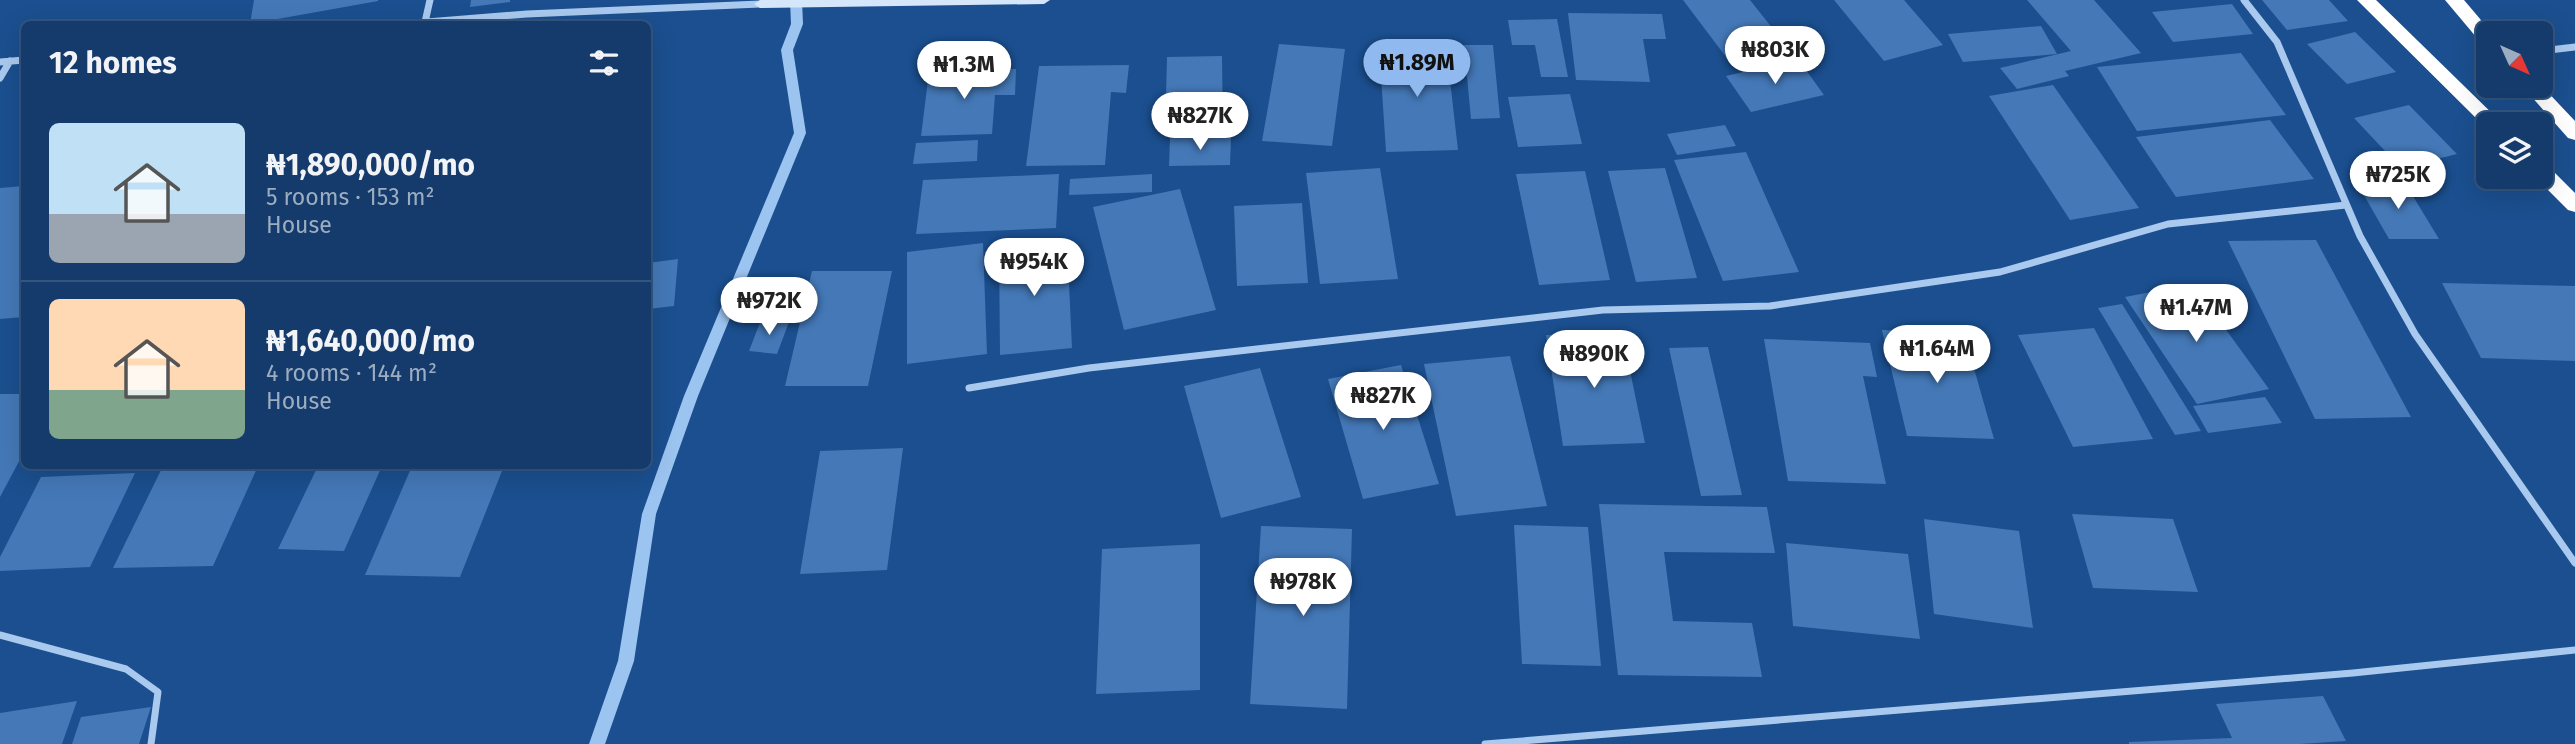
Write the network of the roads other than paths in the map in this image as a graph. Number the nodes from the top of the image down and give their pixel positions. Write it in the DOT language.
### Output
graph roads {
  1 [pos="430,0"];
  2 [pos="1044,0"];
  3 [pos="2245,0"];
  4 [pos="2366,0"];
  5 [pos="2454,0"];
  6 [pos="993,1"];
  7 [pos="760,4"];
  8 [pos="425,21"];
  9 [pos="438,21"];
  10 [pos="2476,26"];
  11 [pos="2575,47"];
  12 [pos="2553,50"];
  13 [pos="21,60"];
  14 [pos="10,61"];
  15 [pos="0,62"];
  16 [pos="0,78"];
  17 [pos="2541,98"];
  18 [pos="2482,112"];
  19 [pos="2575,133"];
  20 [pos="2553,184"];
  21 [pos="2346,205"];
  22 [pos="2575,205"];
  23 [pos="969,388"];
  24 [pos="2575,563"];
  25 [pos="0,635"];
  26 [pos="2575,650"];
  27 [pos="151,744"];
  28 [pos="1485,744"];
  1 -- 8 [label="street"];
  2 -- 6 [label="street"];
  3 -- 21 [label="street"];
  4 -- 18 [label="highway"];
  5 -- 10 [label="highway"];
  6 -- 7 [label="street"];
  7 -- 9 [label="street"];
  11 -- 12 [label="street"];
  13 -- 14 [label="street"];
  14 -- 15 [label="street"];
  14 -- 16 [label="street"];
  17 -- 19 [label="highway"];
  20 -- 22 [label="highway"];
  21 -- 23 [label="street"];
  21 -- 24 [label="street"];
  25 -- 27 [label="street"];
  26 -- 28 [label="street"];
}
